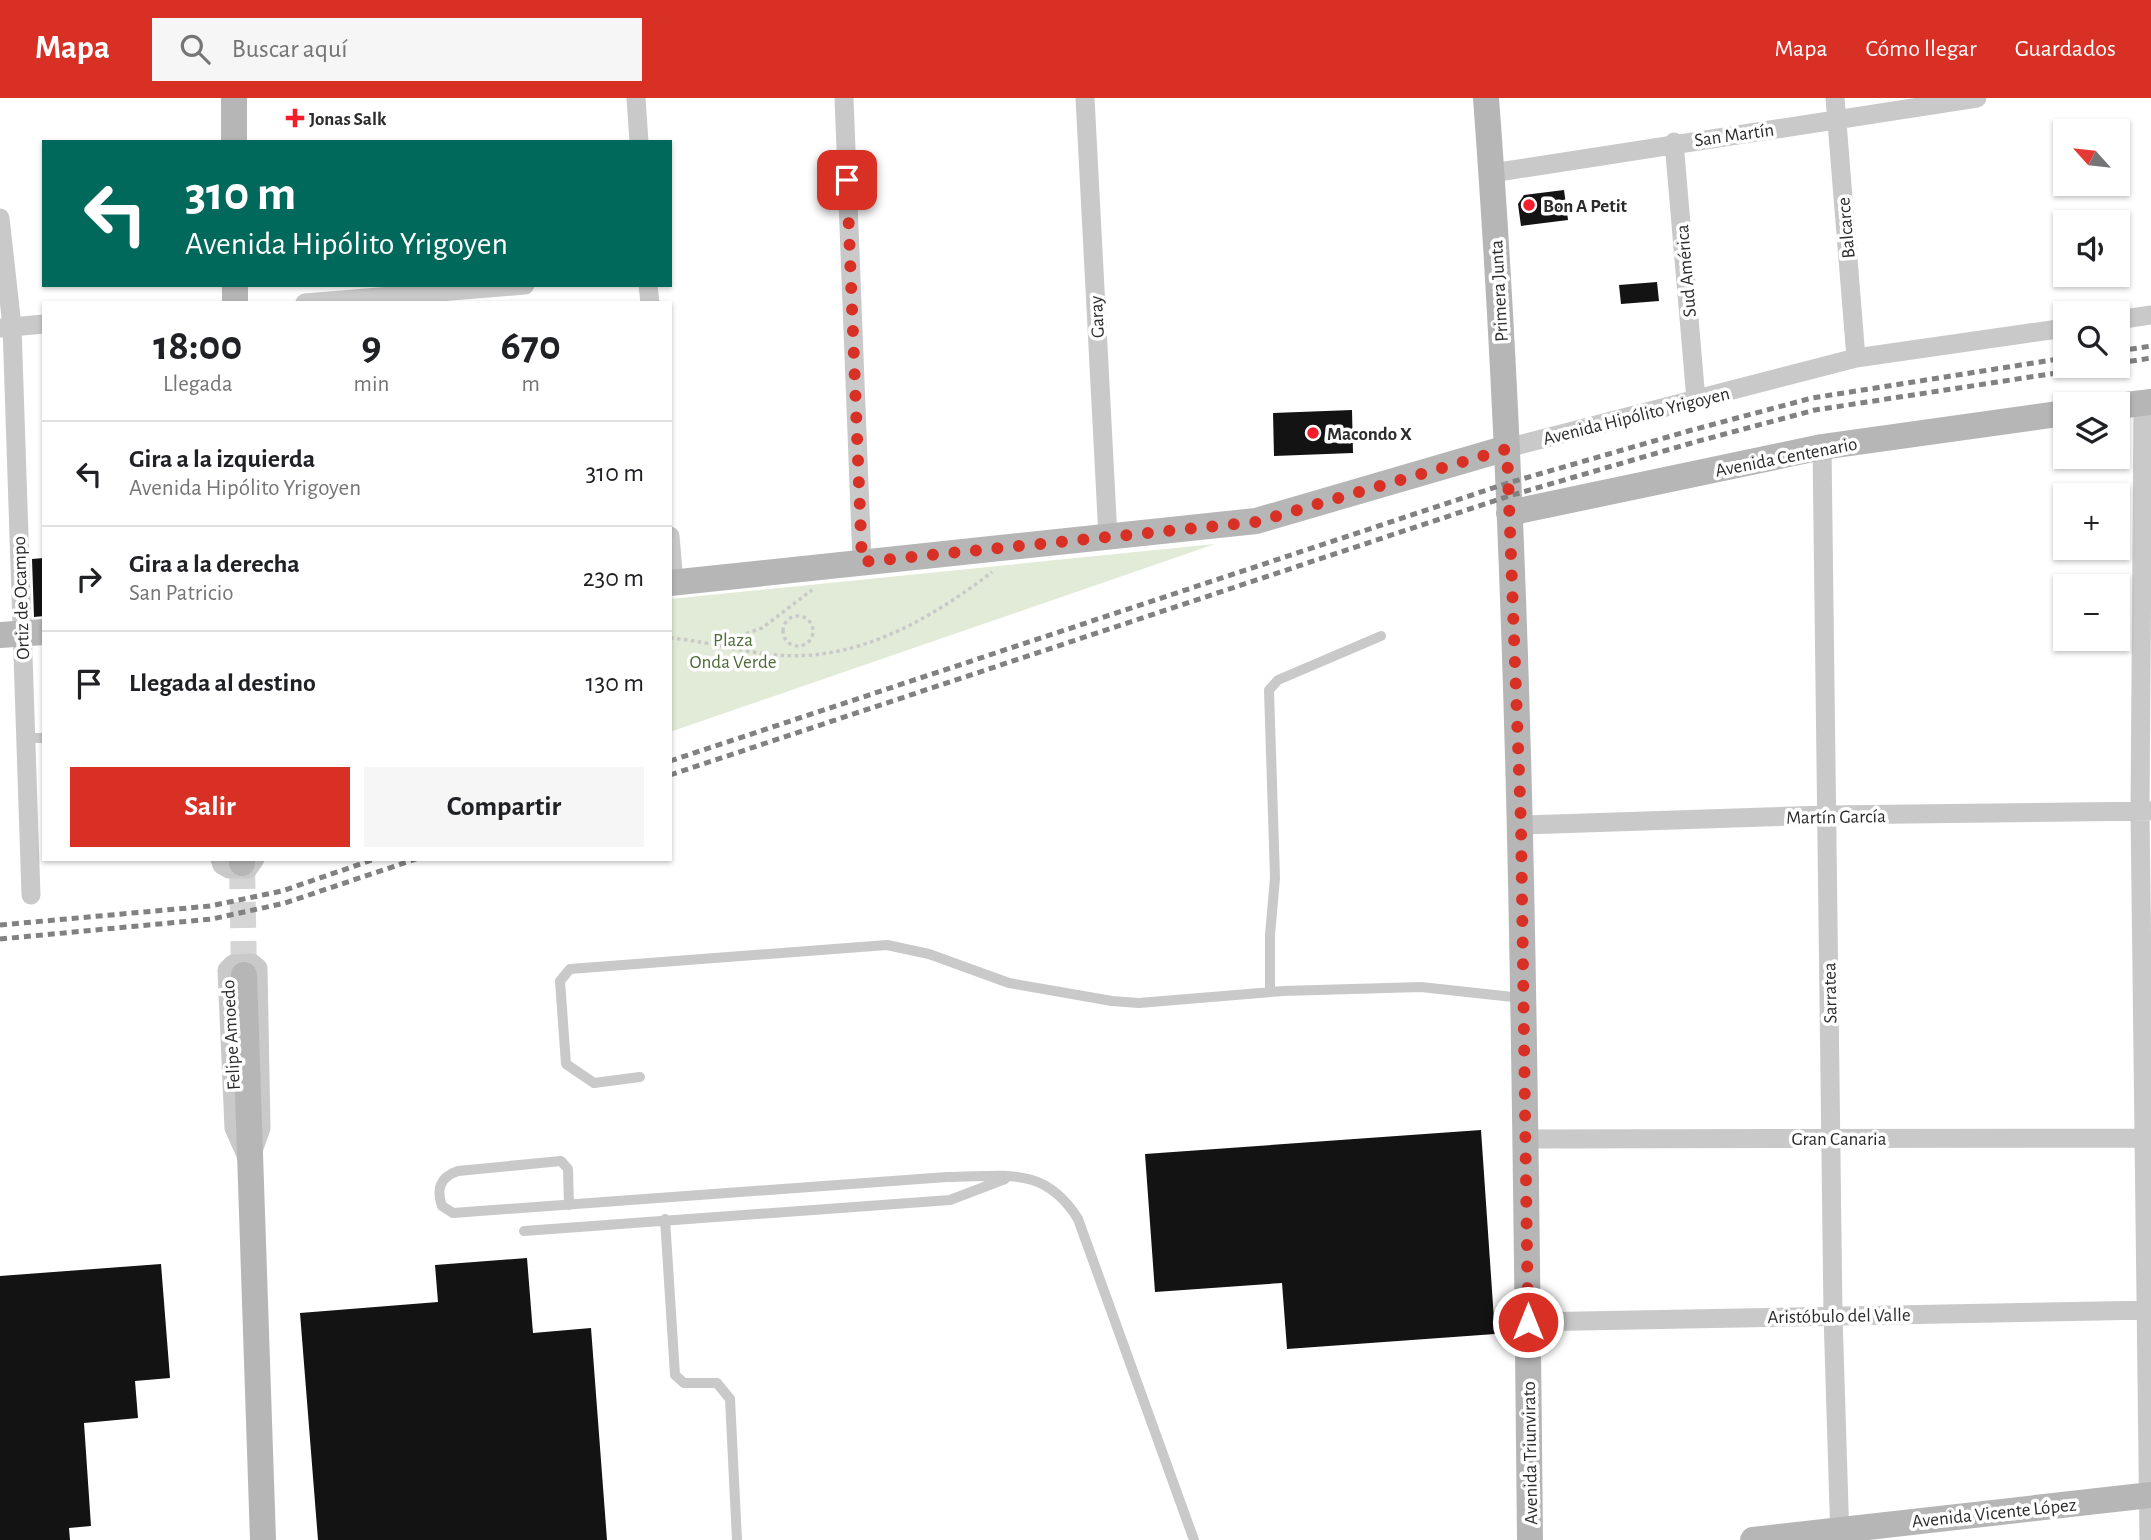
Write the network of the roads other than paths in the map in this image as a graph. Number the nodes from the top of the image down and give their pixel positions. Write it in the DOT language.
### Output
graph roads {
  1 [pos="234,98"];
  2 [pos="636,98"];
  3 [pos="844,98"];
  4 [pos="1085,98"];
  5 [pos="1486,98"];
  6 [pos="1835,98"];
  7 [pos="1977,98"];
  8 [pos="1837,118"];
  9 [pos="234,140"];
  10 [pos="639,140"];
  11 [pos="1674,142"];
  12 [pos="1492,173"];
  13 [pos="0,218"];
  14 [pos="501,287"];
  15 [pos="329,301"];
  16 [pos="2151,315"];
  17 [pos="2130,318"];
  18 [pos="42,324"];
  19 [pos="6,327"];
  20 [pos="2053,330"];
  21 [pos="1856,358"];
  22 [pos="1696,400"];
  23 [pos="2137,404"];
  24 [pos="2053,416"];
  25 [pos="1822,447"];
  26 [pos="1507,449"];
  27 [pos="1508,483"];
  28 [pos="1509,513"];
  29 [pos="1108,537"];
  30 [pos="862,562"];
  31 [pos="672,583"];
  32 [pos="2146,617"];
  33 [pos="21,634"];
  34 [pos="1381,636"];
  35 [pos="35,738"];
  36 [pos="2146,812"];
  37 [pos="1827,815"];
  38 [pos="1521,825"];
  39 [pos="31,895"];
  40 [pos="244,975"];
  41 [pos="1270,992"];
  42 [pos="1522,998"];
  43 [pos="640,1077"];
  44 [pos="1831,1137"];
  45 [pos="2147,1138"];
  46 [pos="1527,1139"];
  47 [pos="249,1162"];
  48 [pos="1012,1177"];
  49 [pos="569,1205"];
  50 [pos="665,1219"];
  51 [pos="524,1231"];
  52 [pos="2148,1310"];
  53 [pos="1833,1315"];
  54 [pos="1528,1322"];
  55 [pos="2149,1495"];
  56 [pos="1840,1535"];
  57 [pos="263,1540"];
  58 [pos="737,1540"];
  59 [pos="1194,1540"];
  60 [pos="1530,1540"];
  61 [pos="1754,1540"];
  62 [pos="2149,1540"];
  1 -- 9 [label="main road"];
  2 -- 10 [label="street"];
  3 -- 30 [label="street"];
  4 -- 29 [label="street, Garay"];
  5 -- 12 [label="main road, Primera Junta"];
  6 -- 8 [label="street, Balcarce"];
  7 -- 8 [label="street, San Martín"];
  8 -- 11 [label="street, San Martín"];
  8 -- 21 [label="street, Balcarce"];
  11 -- 12 [label="street, San Martín"];
  11 -- 22 [label="street, Sud América"];
  12 -- 26 [label="main road, Primera Junta"];
  13 -- 19 [label="street, Ortiz de Ocampo"];
  14 -- 15 [label="street"];
  16 -- 17 [label="street"];
  18 -- 19 [label="street"];
  19 -- 33 [label="street, Ortiz de Ocampo"];
  20 -- 21 [label="street, Avenida Hipólito Yrigoyen"];
  21 -- 22 [label="street, Avenida Hipólito Yrigoyen"];
  22 -- 26 [label="street, Avenida Hipólito Yrigoyen"];
  23 -- 32 [label="street"];
  24 -- 25 [label="main road, Avenida Centenario"];
  25 -- 28 [label="main road, Avenida Centenario"];
  25 -- 37 [label="street, Sarratea"];
  26 -- 27 [label="main road, Primera Junta"];
  26 -- 29 [label="main road, Avenida Hipólito Yrigoyen"];
  27 -- 28 [label="main road, Avenida Triunvirato"];
  28 -- 38 [label="main road, Avenida Triunvirato"];
  29 -- 30 [label="main road, Avenida Hipólito Yrigoyen"];
  30 -- 31 [label="main road, Avenida Hipólito Yrigoyen"];
  32 -- 36 [label="street"];
  33 -- 35 [label="street, Ortiz de Ocampo"];
  34 -- 41 [label="lane"];
  35 -- 39 [label="street, Ortiz de Ocampo"];
  36 -- 37 [label="street, Martín García"];
  36 -- 45 [label="street"];
  37 -- 38 [label="street, Martín García"];
  37 -- 44 [label="street, Sarratea"];
  38 -- 42 [label="main road, Avenida Triunvirato"];
  40 -- 47 [label="main road, Felipe Amoedo"];
  41 -- 42 [label="lane"];
  41 -- 43 [label="lane"];
  42 -- 46 [label="main road, Avenida Triunvirato"];
  44 -- 45 [label="street, Gran Canaria"];
  44 -- 46 [label="street, Gran Canaria"];
  44 -- 53 [label="street, Sarratea"];
  45 -- 52 [label="street"];
  46 -- 54 [label="main road, Avenida Triunvirato"];
  47 -- 47 [label="street, Felipe Amoedo"];
  47 -- 57 [label="main road, Felipe Amoedo"];
  48 -- 49 [label="lane"];
  48 -- 50 [label="lane"];
  48 -- 59 [label="lane"];
  49 -- 49 [label="lane"];
  50 -- 51 [label="lane"];
  50 -- 58 [label="lane"];
  52 -- 53 [label="street, Aristóbulo del Valle"];
  52 -- 55 [label="street"];
  53 -- 54 [label="street, Aristóbulo del Valle"];
  53 -- 56 [label="street, Sarratea"];
  54 -- 60 [label="main road, Avenida Triunvirato"];
  55 -- 56 [label="main road, Avenida Vicente López"];
  55 -- 62 [label="street"];
  56 -- 61 [label="main road, Avenida Vicente López"];
}
